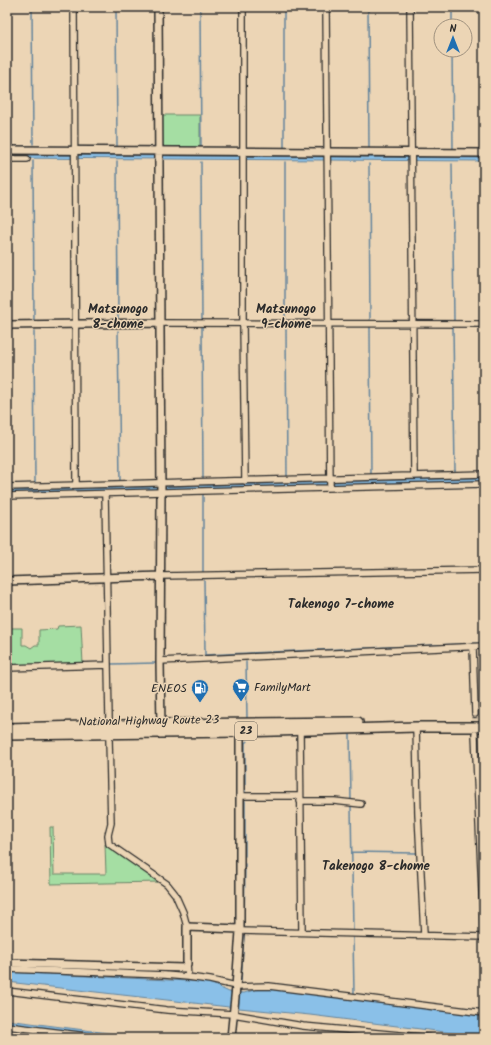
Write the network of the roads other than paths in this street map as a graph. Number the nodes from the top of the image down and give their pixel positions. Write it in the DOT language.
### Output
graph roads {
  1 [pos="74,7"];
  2 [pos="158,7"];
  3 [pos="242,7"];
  4 [pos="326,7"];
  5 [pos="410,7"];
  6 [pos="7,150"];
  7 [pos="484,153"];
  8 [pos="75,154"];
  9 [pos="159,155"];
  10 [pos="242,156"];
  11 [pos="327,156"];
  12 [pos="411,157"];
  13 [pos="7,159"];
  14 [pos="27,159"];
  15 [pos="160,323"];
  16 [pos="328,323"];
  17 [pos="412,323"];
  18 [pos="76,324"];
  19 [pos="243,324"];
  20 [pos="484,324"];
  21 [pos="7,325"];
  22 [pos="484,474"];
  23 [pos="414,476"];
  24 [pos="330,479"];
  25 [pos="245,481"];
  26 [pos="161,484"];
  27 [pos="484,484"];
  28 [pos="76,485"];
  29 [pos="7,488"];
  30 [pos="330,488"];
  31 [pos="161,493"];
  32 [pos="105,494"];
  33 [pos="7,496"];
  34 [pos="484,570"];
  35 [pos="160,576"];
  36 [pos="106,578"];
  37 [pos="7,581"];
  38 [pos="484,646"];
  39 [pos="473,647"];
  40 [pos="160,661"];
  41 [pos="108,665"];
  42 [pos="7,668"];
  43 [pos="475,714"];
  44 [pos="109,720"];
  45 [pos="484,721"];
  46 [pos="416,727"];
  47 [pos="484,727"];
  48 [pos="7,728"];
  49 [pos="240,728"];
  50 [pos="161,729"];
  51 [pos="300,730"];
  52 [pos="475,734"];
  53 [pos="7,735"];
  54 [pos="109,739"];
  55 [pos="240,796"];
  56 [pos="300,798"];
  57 [pos="361,804"];
  58 [pos="187,927"];
  59 [pos="240,930"];
  60 [pos="302,932"];
  61 [pos="424,935"];
  62 [pos="484,937"];
  63 [pos="7,963"];
  64 [pos="187,964"];
  65 [pos="7,969"];
  66 [pos="188,977"];
  67 [pos="236,988"];
  68 [pos="7,991"];
  69 [pos="233,1012"];
  70 [pos="484,1013"];
  71 [pos="7,1026"];
  72 [pos="70,1036"];
  73 [pos="103,1038"];
  74 [pos="230,1038"];
  75 [pos="432,1038"];
  1 -- 8 [label="street"];
  2 -- 9 [label="street"];
  3 -- 10 [label="street"];
  4 -- 11 [label="street"];
  5 -- 12 [label="street"];
  6 -- 8 [label="street"];
  7 -- 12 [label="street"];
  8 -- 9 [label="street"];
  8 -- 18 [label="street"];
  9 -- 10 [label="street"];
  9 -- 15 [label="street"];
  10 -- 11 [label="street"];
  10 -- 19 [label="street"];
  11 -- 12 [label="street"];
  11 -- 16 [label="street"];
  12 -- 17 [label="street"];
  13 -- 14 [label="street"];
  15 -- 18 [label="street"];
  15 -- 19 [label="street"];
  15 -- 26 [label="street"];
  16 -- 17 [label="street"];
  16 -- 19 [label="street"];
  16 -- 24 [label="street"];
  17 -- 20 [label="street"];
  17 -- 23 [label="street"];
  18 -- 21 [label="street"];
  18 -- 28 [label="street"];
  19 -- 25 [label="street"];
  22 -- 23 [label="street"];
  23 -- 24 [label="street"];
  24 -- 25 [label="street"];
  24 -- 30 [label="street"];
  25 -- 26 [label="street"];
  26 -- 28 [label="street"];
  26 -- 31 [label="street"];
  27 -- 30 [label="street"];
  28 -- 29 [label="street"];
  30 -- 31 [label="street"];
  31 -- 32 [label="street"];
  31 -- 35 [label="street"];
  32 -- 33 [label="street"];
  32 -- 36 [label="street"];
  34 -- 35 [label="street"];
  35 -- 36 [label="street"];
  35 -- 40 [label="street"];
  36 -- 37 [label="street"];
  36 -- 41 [label="street"];
  38 -- 39 [label="street"];
  39 -- 40 [label="street"];
  39 -- 43 [label="street"];
  40 -- 50 [label="street"];
  41 -- 42 [label="street"];
  41 -- 44 [label="street"];
  45 -- 49 [label="highway, National Highway Route 23 / 23"];
  46 -- 47 [label="highway, National Highway Route 23 / 23"];
  46 -- 51 [label="highway, National Highway Route 23 / 23"];
  46 -- 61 [label="street"];
  48 -- 50 [label="highway, National Highway Route 23 / 23"];
  49 -- 50 [label="highway, National Highway Route 23 / 23"];
  49 -- 51 [label="highway, National Highway Route 23 / 23"];
  49 -- 55 [label="street"];
  50 -- 53 [label="highway, National Highway Route 23 / 23"];
  51 -- 56 [label="street"];
  52 -- 62 [label="street"];
  54 -- 58 [label="street"];
  55 -- 56 [label="street"];
  55 -- 59 [label="street"];
  56 -- 57 [label="street"];
  56 -- 60 [label="street"];
  58 -- 59 [label="street"];
  58 -- 64 [label="street"];
  59 -- 60 [label="street"];
  59 -- 67 [label="street"];
  60 -- 61 [label="street"];
  61 -- 62 [label="street"];
  63 -- 64 [label="street"];
  64 -- 66 [label="street"];
  65 -- 66 [label="street"];
  66 -- 67 [label="street"];
  67 -- 69 [label="street"];
  67 -- 70 [label="street"];
  68 -- 69 [label="street"];
  69 -- 74 [label="street"];
  69 -- 75 [label="street"];
  71 -- 72 [label="street"];
  72 -- 73 [label="street"];
}
